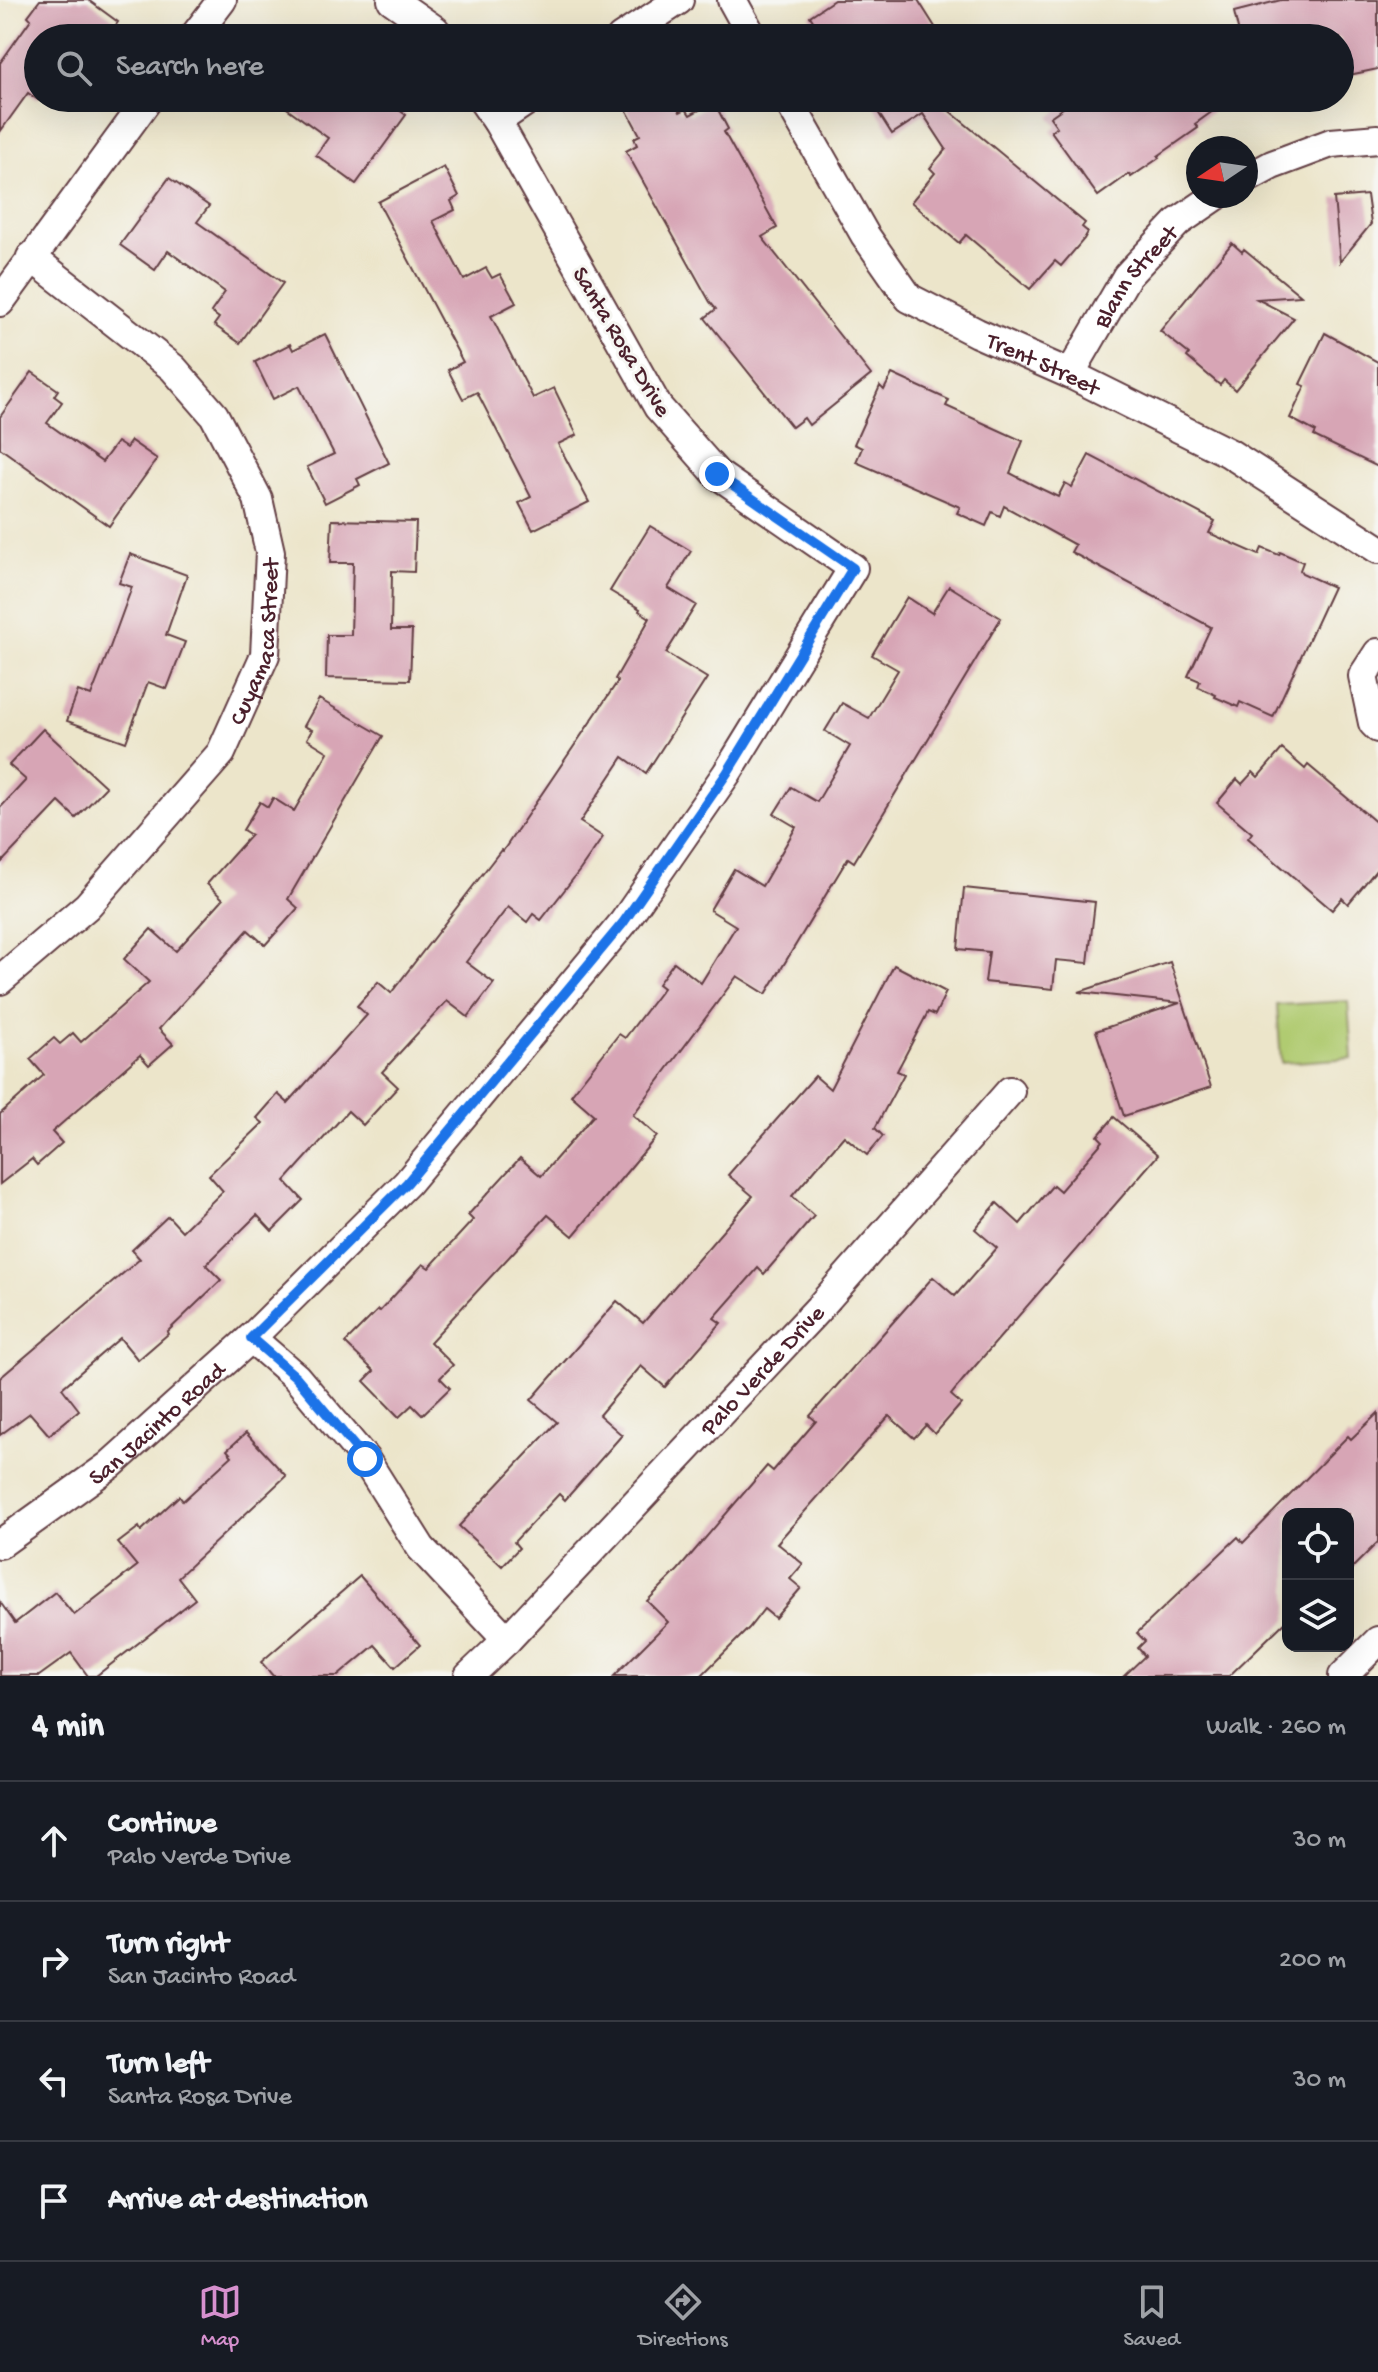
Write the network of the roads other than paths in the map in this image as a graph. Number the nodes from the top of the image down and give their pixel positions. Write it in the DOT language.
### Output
graph roads {
  1 [pos="222,0"];
  2 [pos="392,0"];
  3 [pos="679,0"];
  4 [pos="732,0"];
  5 [pos="204,24"];
  6 [pos="426,24"];
  7 [pos="642,24"];
  8 [pos="745,24"];
  9 [pos="139,112"];
  10 [pos="491,112"];
  11 [pos="795,112"];
  12 [pos="1378,139"];
  13 [pos="1258,173"];
  14 [pos="1198,208"];
  15 [pos="31,257"];
  16 [pos="0,302"];
  17 [pos="1070,374"];
  18 [pos="1378,549"];
  19 [pos="853,568"];
  20 [pos="1378,653"];
  21 [pos="1378,728"];
  22 [pos="0,980"];
  23 [pos="1010,1091"];
  24 [pos="251,1338"];
  25 [pos="0,1544"];
  26 [pos="507,1640"];
  27 [pos="1378,1641"];
  28 [pos="469,1676"];
  29 [pos="1343,1676"];
  1 -- 5 [label="street"];
  2 -- 6 [label="street"];
  3 -- 7 [label="street"];
  4 -- 8 [label="street"];
  9 -- 15 [label="street"];
  10 -- 19 [label="street, Santa Rosa Drive"];
  11 -- 17 [label="street, Trent Street"];
  12 -- 13 [label="street"];
  14 -- 17 [label="street, Blann Street"];
  15 -- 16 [label="street"];
  15 -- 22 [label="street, Cuyamaca Street"];
  17 -- 18 [label="street, Trent Street"];
  19 -- 24 [label="street, San Jacinto Road"];
  20 -- 21 [label="street"];
  23 -- 26 [label="street, Palo Verde Drive"];
  24 -- 25 [label="street, San Jacinto Road"];
  24 -- 26 [label="street"];
  26 -- 28 [label="street, Palo Verde Drive"];
  27 -- 29 [label="street"];
}
